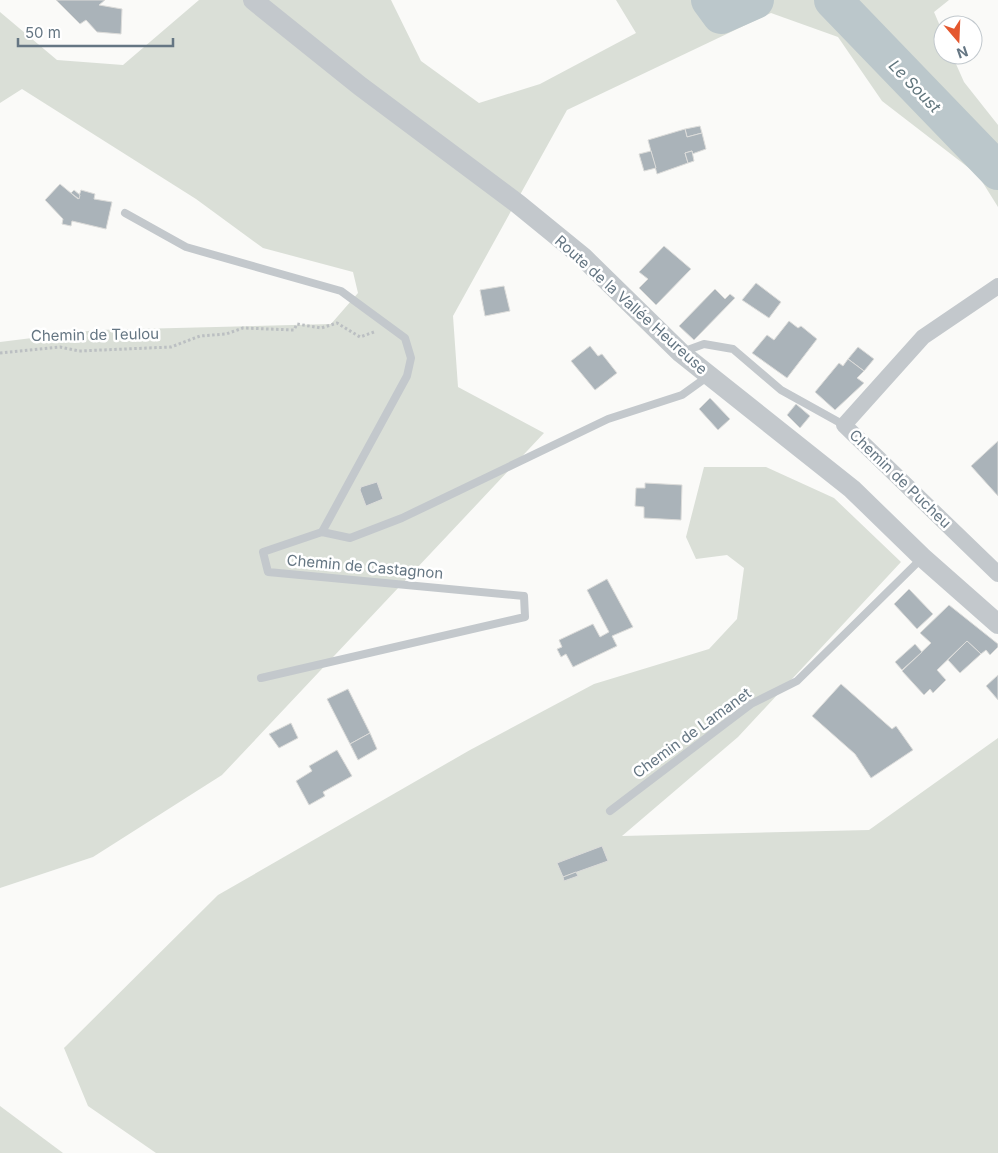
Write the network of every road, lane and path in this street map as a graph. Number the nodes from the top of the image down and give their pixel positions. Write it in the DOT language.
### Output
graph roads {
  1 [pos="253,0"];
  2 [pos="125,213"];
  3 [pos="998,286"];
  4 [pos="360,337"];
  5 [pos="0,353"];
  6 [pos="681,353"];
  7 [pos="709,376"];
  8 [pos="844,425"];
  9 [pos="322,532"];
  10 [pos="922,557"];
  11 [pos="998,574"];
  12 [pos="998,624"];
  13 [pos="261,678"];
  14 [pos="610,811"];
  1 -- 6 [label="street, Route de la Vallée Heureuse"];
  2 -- 9 [label="lane"];
  3 -- 8 [label="street, Chemin de Pucheu"];
  4 -- 5 [label="path, Chemin de Teulou"];
  6 -- 7 [label="street, Route de la Vallée Heureuse"];
  6 -- 8 [label="lane"];
  7 -- 9 [label="lane, Chemin de Castagnon"];
  7 -- 10 [label="street, Route de la Vallée Heureuse"];
  8 -- 11 [label="street, Chemin de Pucheu"];
  9 -- 13 [label="lane, Chemin de Castagnon"];
  10 -- 12 [label="street, Route de la Vallée Heureuse"];
  10 -- 14 [label="lane, Chemin de Lamanet"];
}
